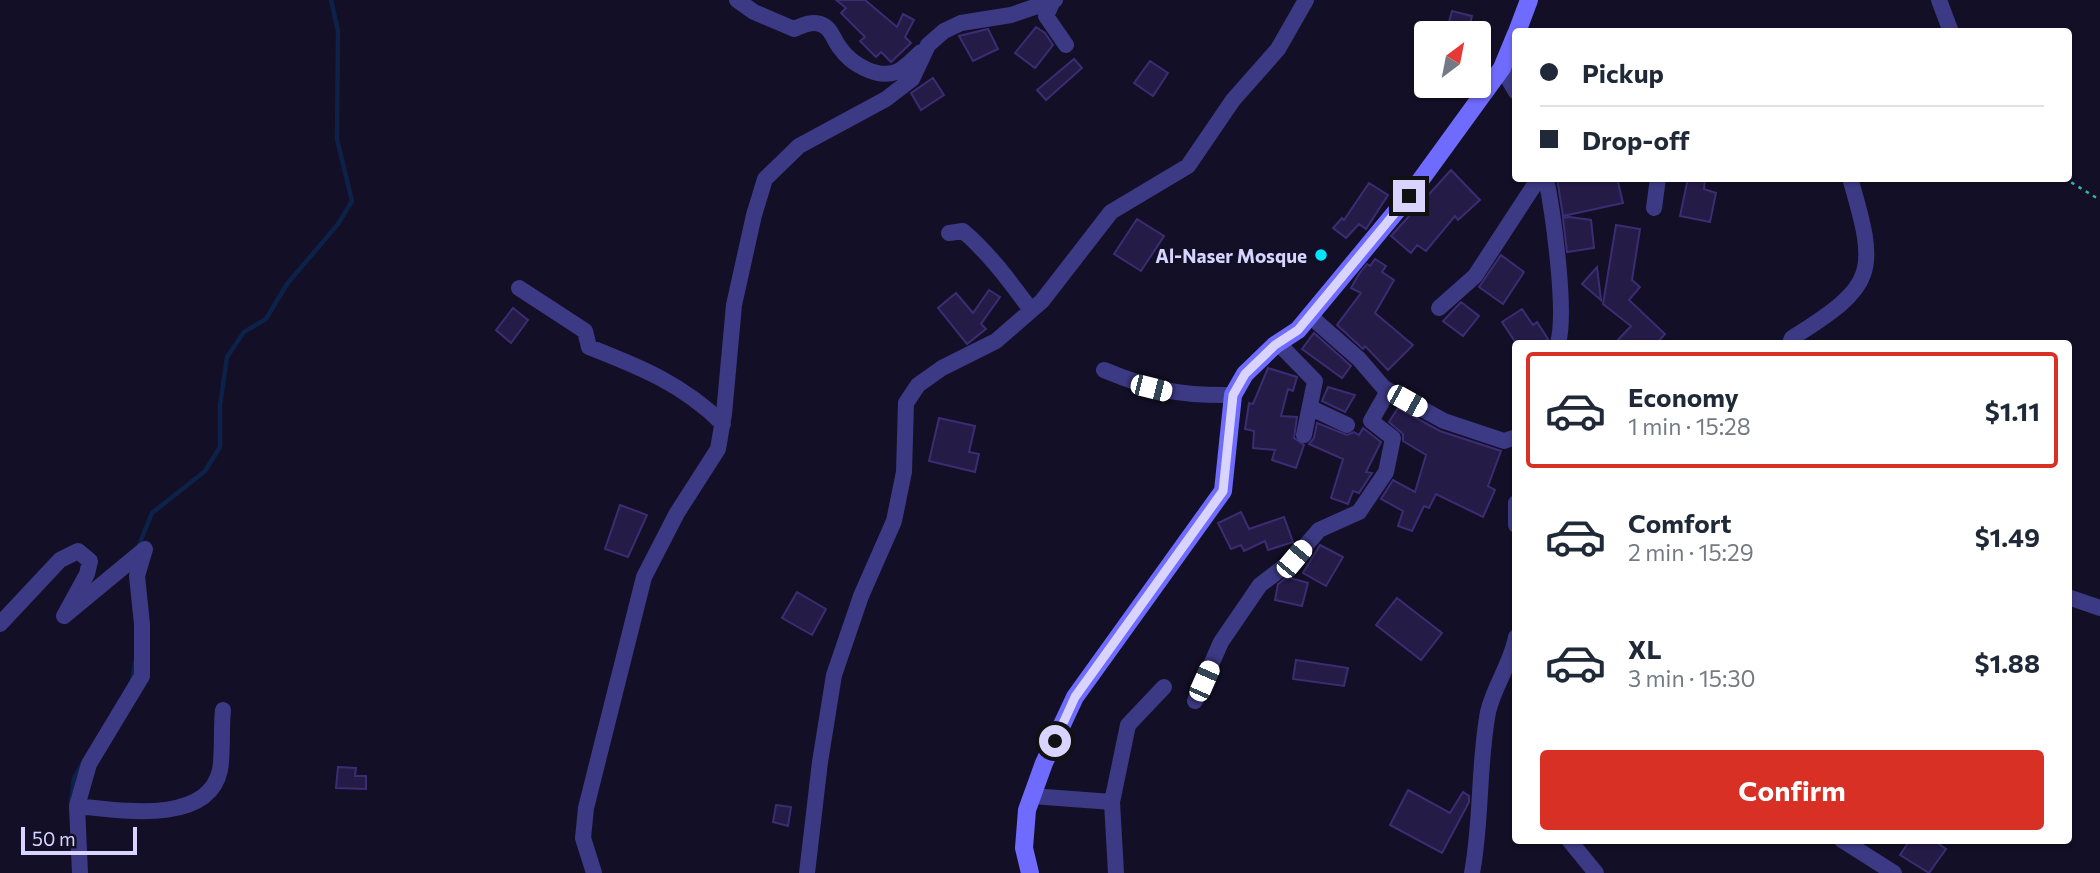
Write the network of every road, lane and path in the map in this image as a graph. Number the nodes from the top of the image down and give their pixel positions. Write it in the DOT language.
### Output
graph roads {
  1 [pos="737,0"];
  2 [pos="1306,0"];
  3 [pos="1529,0"];
  4 [pos="1939,0"];
  5 [pos="1054,1"];
  6 [pos="1519,28"];
  7 [pos="1950,28"];
  8 [pos="1066,45"];
  9 [pos="928,46"];
  10 [pos="1512,46"];
  11 [pos="1502,68"];
  12 [pos="1512,85"];
  13 [pos="1536,182"];
  14 [pos="1546,182"];
  15 [pos="1657,182"];
  16 [pos="1851,182"];
  17 [pos="2071,182"];
  18 [pos="2100,200"];
  19 [pos="1654,208"];
  20 [pos="949,233"];
  21 [pos="519,288"];
  22 [pos="1440,308"];
  23 [pos="1031,310"];
  24 [pos="1310,316"];
  25 [pos="1559,340"];
  26 [pos="1791,340"];
  27 [pos="1278,343"];
  28 [pos="1104,370"];
  29 [pos="1388,391"];
  30 [pos="1233,395"];
  31 [pos="1311,408"];
  32 [pos="723,425"];
  33 [pos="1347,425"];
  34 [pos="1304,435"];
  35 [pos="1512,438"];
  36 [pos="2072,598"];
  37 [pos="2100,608"];
  38 [pos="0,624"];
  39 [pos="1512,655"];
  40 [pos="1164,687"];
  41 [pos="1195,701"];
  42 [pos="223,710"];
  43 [pos="1032,796"];
  44 [pos="1112,802"];
  45 [pos="77,806"];
  46 [pos="1572,844"];
  47 [pos="1848,844"];
  48 [pos="80,873"];
  49 [pos="594,873"];
  50 [pos="807,873"];
  51 [pos="1030,873"];
  52 [pos="1116,873"];
  53 [pos="1472,873"];
  54 [pos="1595,873"];
  55 [pos="1894,873"];
  1 -- 9 [label="street"];
  2 -- 23 [label="street"];
  3 -- 6 [label="street"];
  4 -- 7 [label="street"];
  5 -- 8 [label="street"];
  5 -- 9 [label="street"];
  9 -- 32 [label="street"];
  10 -- 11 [label="street"];
  11 -- 12 [label="street"];
  11 -- 24 [label="street"];
  13 -- 22 [label="street"];
  14 -- 25 [label="street"];
  15 -- 19 [label="street"];
  16 -- 26 [label="street"];
  17 -- 18 [label="path"];
  20 -- 23 [label="street"];
  21 -- 32 [label="street"];
  23 -- 50 [label="street"];
  24 -- 27 [label="street"];
  24 -- 29 [label="street"];
  27 -- 30 [label="street"];
  27 -- 31 [label="street"];
  28 -- 30 [label="street"];
  29 -- 35 [label="street"];
  29 -- 41 [label="street"];
  30 -- 43 [label="street"];
  31 -- 33 [label="street"];
  31 -- 34 [label="street"];
  32 -- 49 [label="street"];
  36 -- 37 [label="street"];
  38 -- 45 [label="street"];
  39 -- 53 [label="street"];
  40 -- 44 [label="street"];
  42 -- 45 [label="street"];
  43 -- 44 [label="street"];
  43 -- 51 [label="street"];
  44 -- 52 [label="street"];
  45 -- 48 [label="street"];
  46 -- 54 [label="street"];
  47 -- 55 [label="street"];
}
